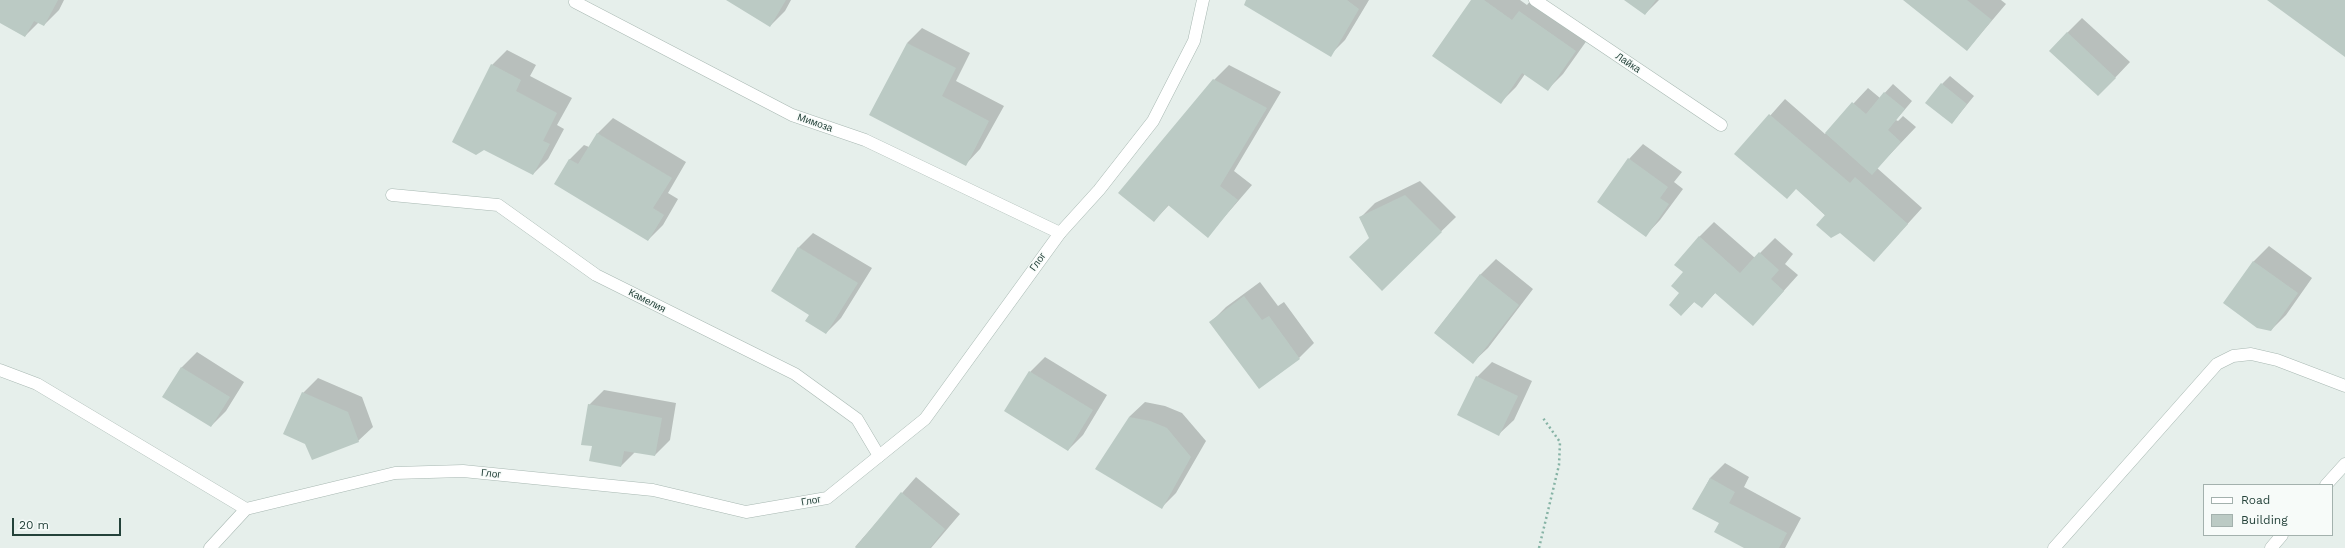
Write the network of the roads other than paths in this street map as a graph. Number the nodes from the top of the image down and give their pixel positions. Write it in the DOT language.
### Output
graph roads {
  1 [pos="1203,0"];
  2 [pos="1536,0"];
  3 [pos="575,2"];
  4 [pos="1721,126"];
  5 [pos="392,196"];
  6 [pos="1060,233"];
  7 [pos="0,370"];
  8 [pos="2345,386"];
  9 [pos="879,456"];
  10 [pos="2345,464"];
  11 [pos="2327,484"];
  12 [pos="246,509"];
  13 [pos="2281,536"];
  14 [pos="210,548"];
  15 [pos="2054,548"];
  16 [pos="2270,548"];
  1 -- 6 [label="street, Глог"];
  2 -- 4 [label="street, Лайка"];
  3 -- 6 [label="street, Мимоза"];
  5 -- 9 [label="street, Камелия"];
  6 -- 9 [label="street, Глог"];
  7 -- 12 [label="street"];
  8 -- 15 [label="street"];
  9 -- 12 [label="street, Глог"];
  10 -- 11 [label="street"];
  12 -- 14 [label="street"];
  13 -- 16 [label="street"];
}
